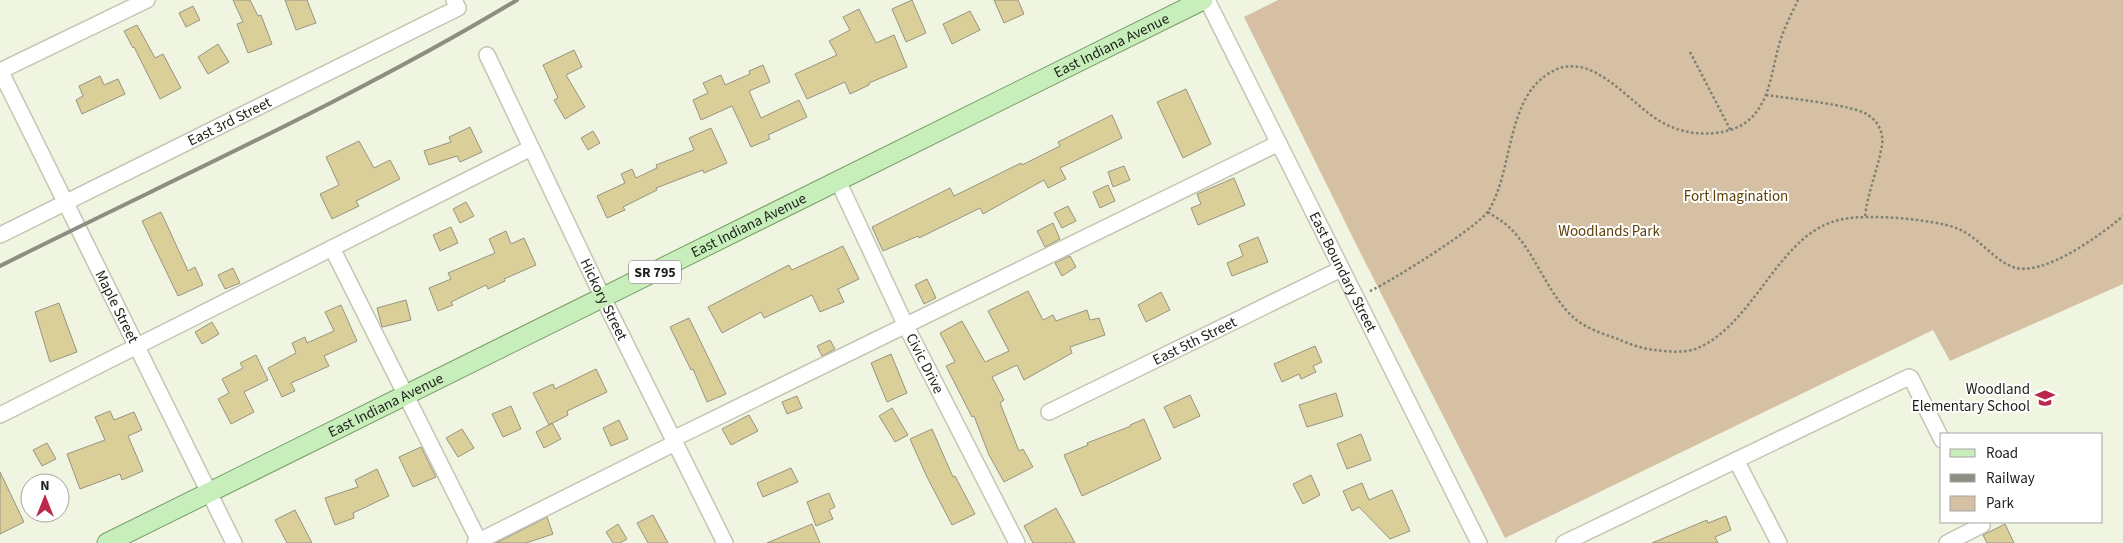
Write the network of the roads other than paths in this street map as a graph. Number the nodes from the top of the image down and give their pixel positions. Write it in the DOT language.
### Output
graph roads {
  1 [pos="146,0"];
  2 [pos="1203,0"];
  3 [pos="1207,0"];
  4 [pos="456,4"];
  5 [pos="487,55"];
  6 [pos="0,70"];
  7 [pos="1279,144"];
  8 [pos="531,148"];
  9 [pos="838,181"];
  10 [pos="65,203"];
  11 [pos="0,235"];
  12 [pos="332,248"];
  13 [pos="1341,269"];
  14 [pos="603,298"];
  15 [pos="906,326"];
  16 [pos="136,346"];
  17 [pos="407,395"];
  18 [pos="1049,412"];
  19 [pos="0,414"];
  20 [pos="1940,436"];
  21 [pos="674,441"];
  22 [pos="1736,460"];
  23 [pos="210,493"];
  24 [pos="1982,523"];
  25 [pos="478,542"];
  26 [pos="107,543"];
  27 [pos="234,543"];
  28 [pos="725,543"];
  29 [pos="1016,543"];
  30 [pos="1479,543"];
  31 [pos="1564,543"];
  32 [pos="1779,543"];
  33 [pos="1947,543"];
  1 -- 6 [label="street"];
  2 -- 9 [label="main road, East Indiana Avenue / SR 795"];
  3 -- 7 [label="street, East Boundary Street"];
  4 -- 10 [label="street, East 3rd Street"];
  5 -- 8 [label="street, Hickory Street"];
  6 -- 10 [label="street, Maple Street"];
  7 -- 13 [label="street, East Boundary Street"];
  7 -- 15 [label="street"];
  8 -- 12 [label="street"];
  8 -- 14 [label="street, Hickory Street"];
  9 -- 14 [label="main road, East Indiana Avenue / SR 795"];
  9 -- 15 [label="street, Civic Drive"];
  10 -- 11 [label="street, East 3rd Street"];
  10 -- 16 [label="street, Maple Street"];
  12 -- 16 [label="street"];
  12 -- 17 [label="street"];
  13 -- 18 [label="street, East 5th Street"];
  13 -- 30 [label="street, East Boundary Street"];
  14 -- 17 [label="main road, East Indiana Avenue / SR 795"];
  14 -- 21 [label="street, Hickory Street"];
  15 -- 21 [label="street"];
  15 -- 29 [label="street, Civic Drive"];
  16 -- 19 [label="street"];
  16 -- 23 [label="street, Maple Street"];
  17 -- 23 [label="main road, East Indiana Avenue / SR 795"];
  17 -- 25 [label="street"];
  20 -- 22 [label="street"];
  21 -- 25 [label="street"];
  21 -- 28 [label="street, Hickory Street"];
  22 -- 31 [label="street"];
  22 -- 32 [label="street"];
  23 -- 26 [label="main road, East Indiana Avenue / SR 795"];
  23 -- 27 [label="street, Maple Street"];
  24 -- 33 [label="street"];
}
